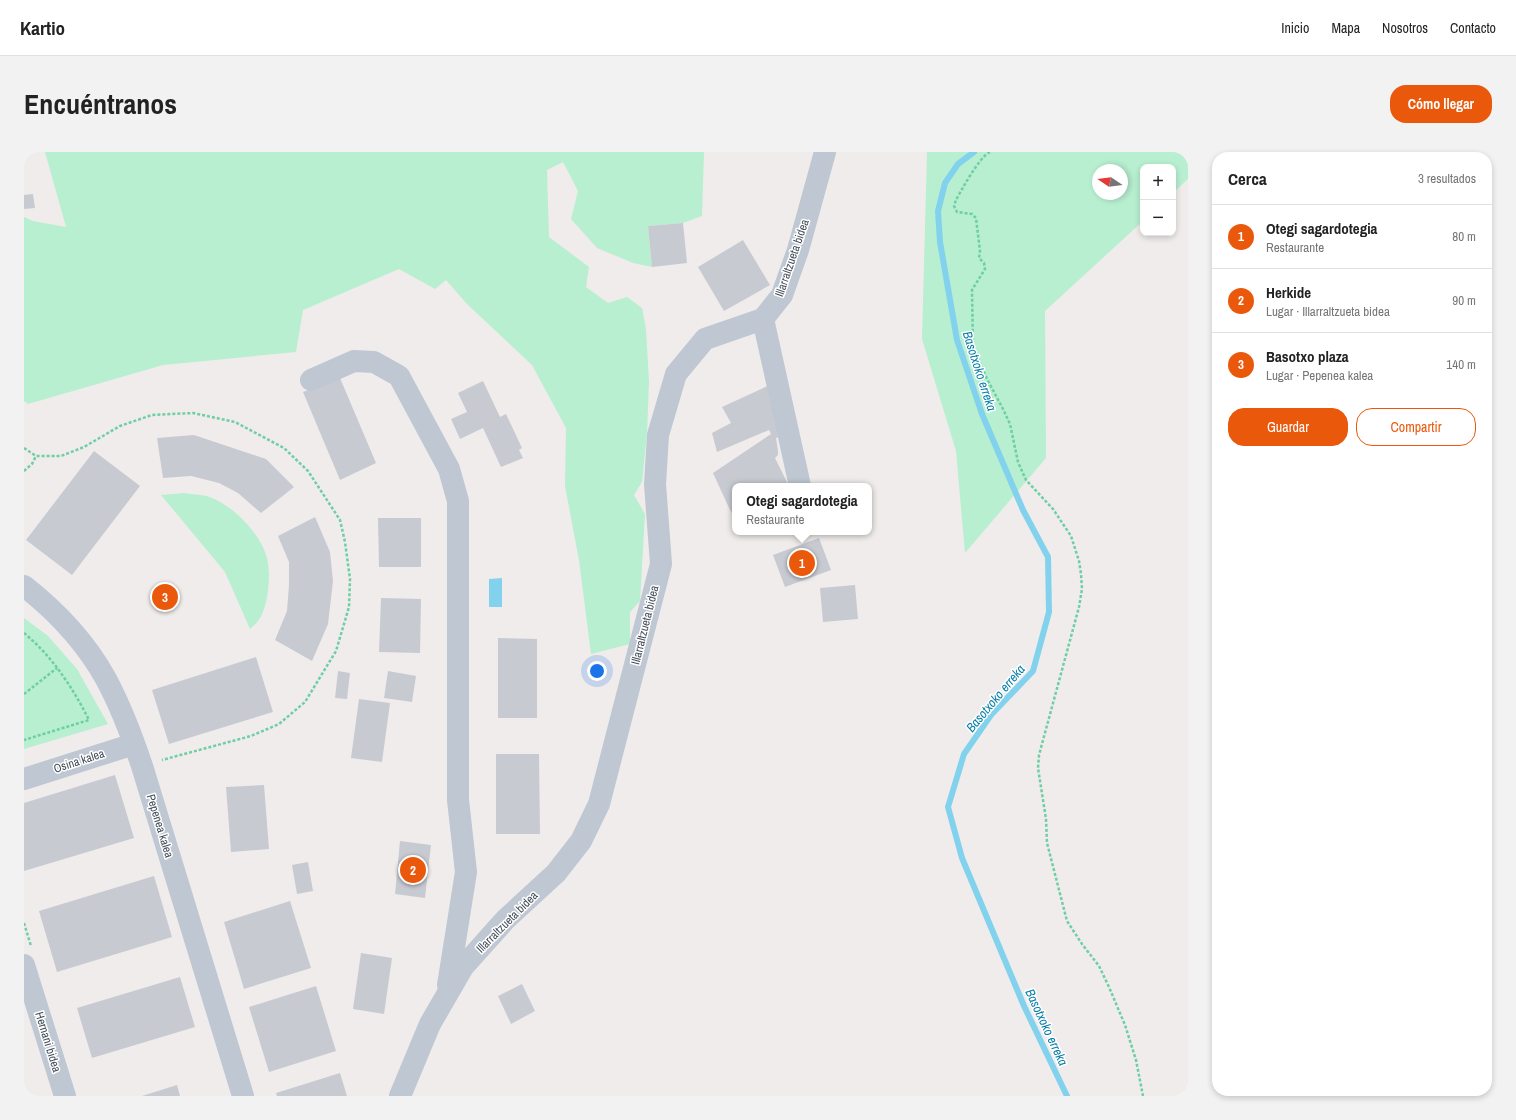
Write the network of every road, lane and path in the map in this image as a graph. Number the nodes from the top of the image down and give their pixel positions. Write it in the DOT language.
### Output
graph roads {
  1 [pos="825,152"];
  2 [pos="990,152"];
  3 [pos="763,319"];
  4 [pos="311,380"];
  5 [pos="24,448"];
  6 [pos="36,456"];
  7 [pos="24,471"];
  8 [pos="799,483"];
  9 [pos="24,586"];
  10 [pos="24,633"];
  11 [pos="57,668"];
  12 [pos="24,694"];
  13 [pos="24,740"];
  14 [pos="134,744"];
  15 [pos="142,766"];
  16 [pos="24,779"];
  17 [pos="24,965"];
  18 [pos="446,996"];
  19 [pos="65,1096"];
  20 [pos="243,1096"];
  21 [pos="400,1096"];
  22 [pos="1143,1096"];
  1 -- 3 [label="street, Illarraltzueta bidea"];
  2 -- 22 [label="path"];
  3 -- 8 [label="street"];
  3 -- 18 [label="street, Illarraltzueta bidea"];
  4 -- 18 [label="street"];
  5 -- 6 [label="path"];
  6 -- 7 [label="path"];
  6 -- 15 [label="path"];
  9 -- 14 [label="street, Pepenea kalea"];
  10 -- 11 [label="path"];
  11 -- 12 [label="path"];
  11 -- 13 [label="path"];
  14 -- 15 [label="street, Pepenea kalea"];
  14 -- 16 [label="street, Osina kalea"];
  15 -- 20 [label="street, Pepenea kalea"];
  17 -- 19 [label="street, Hernani bidea"];
  18 -- 21 [label="street, Illarraltzueta bidea"];
}
